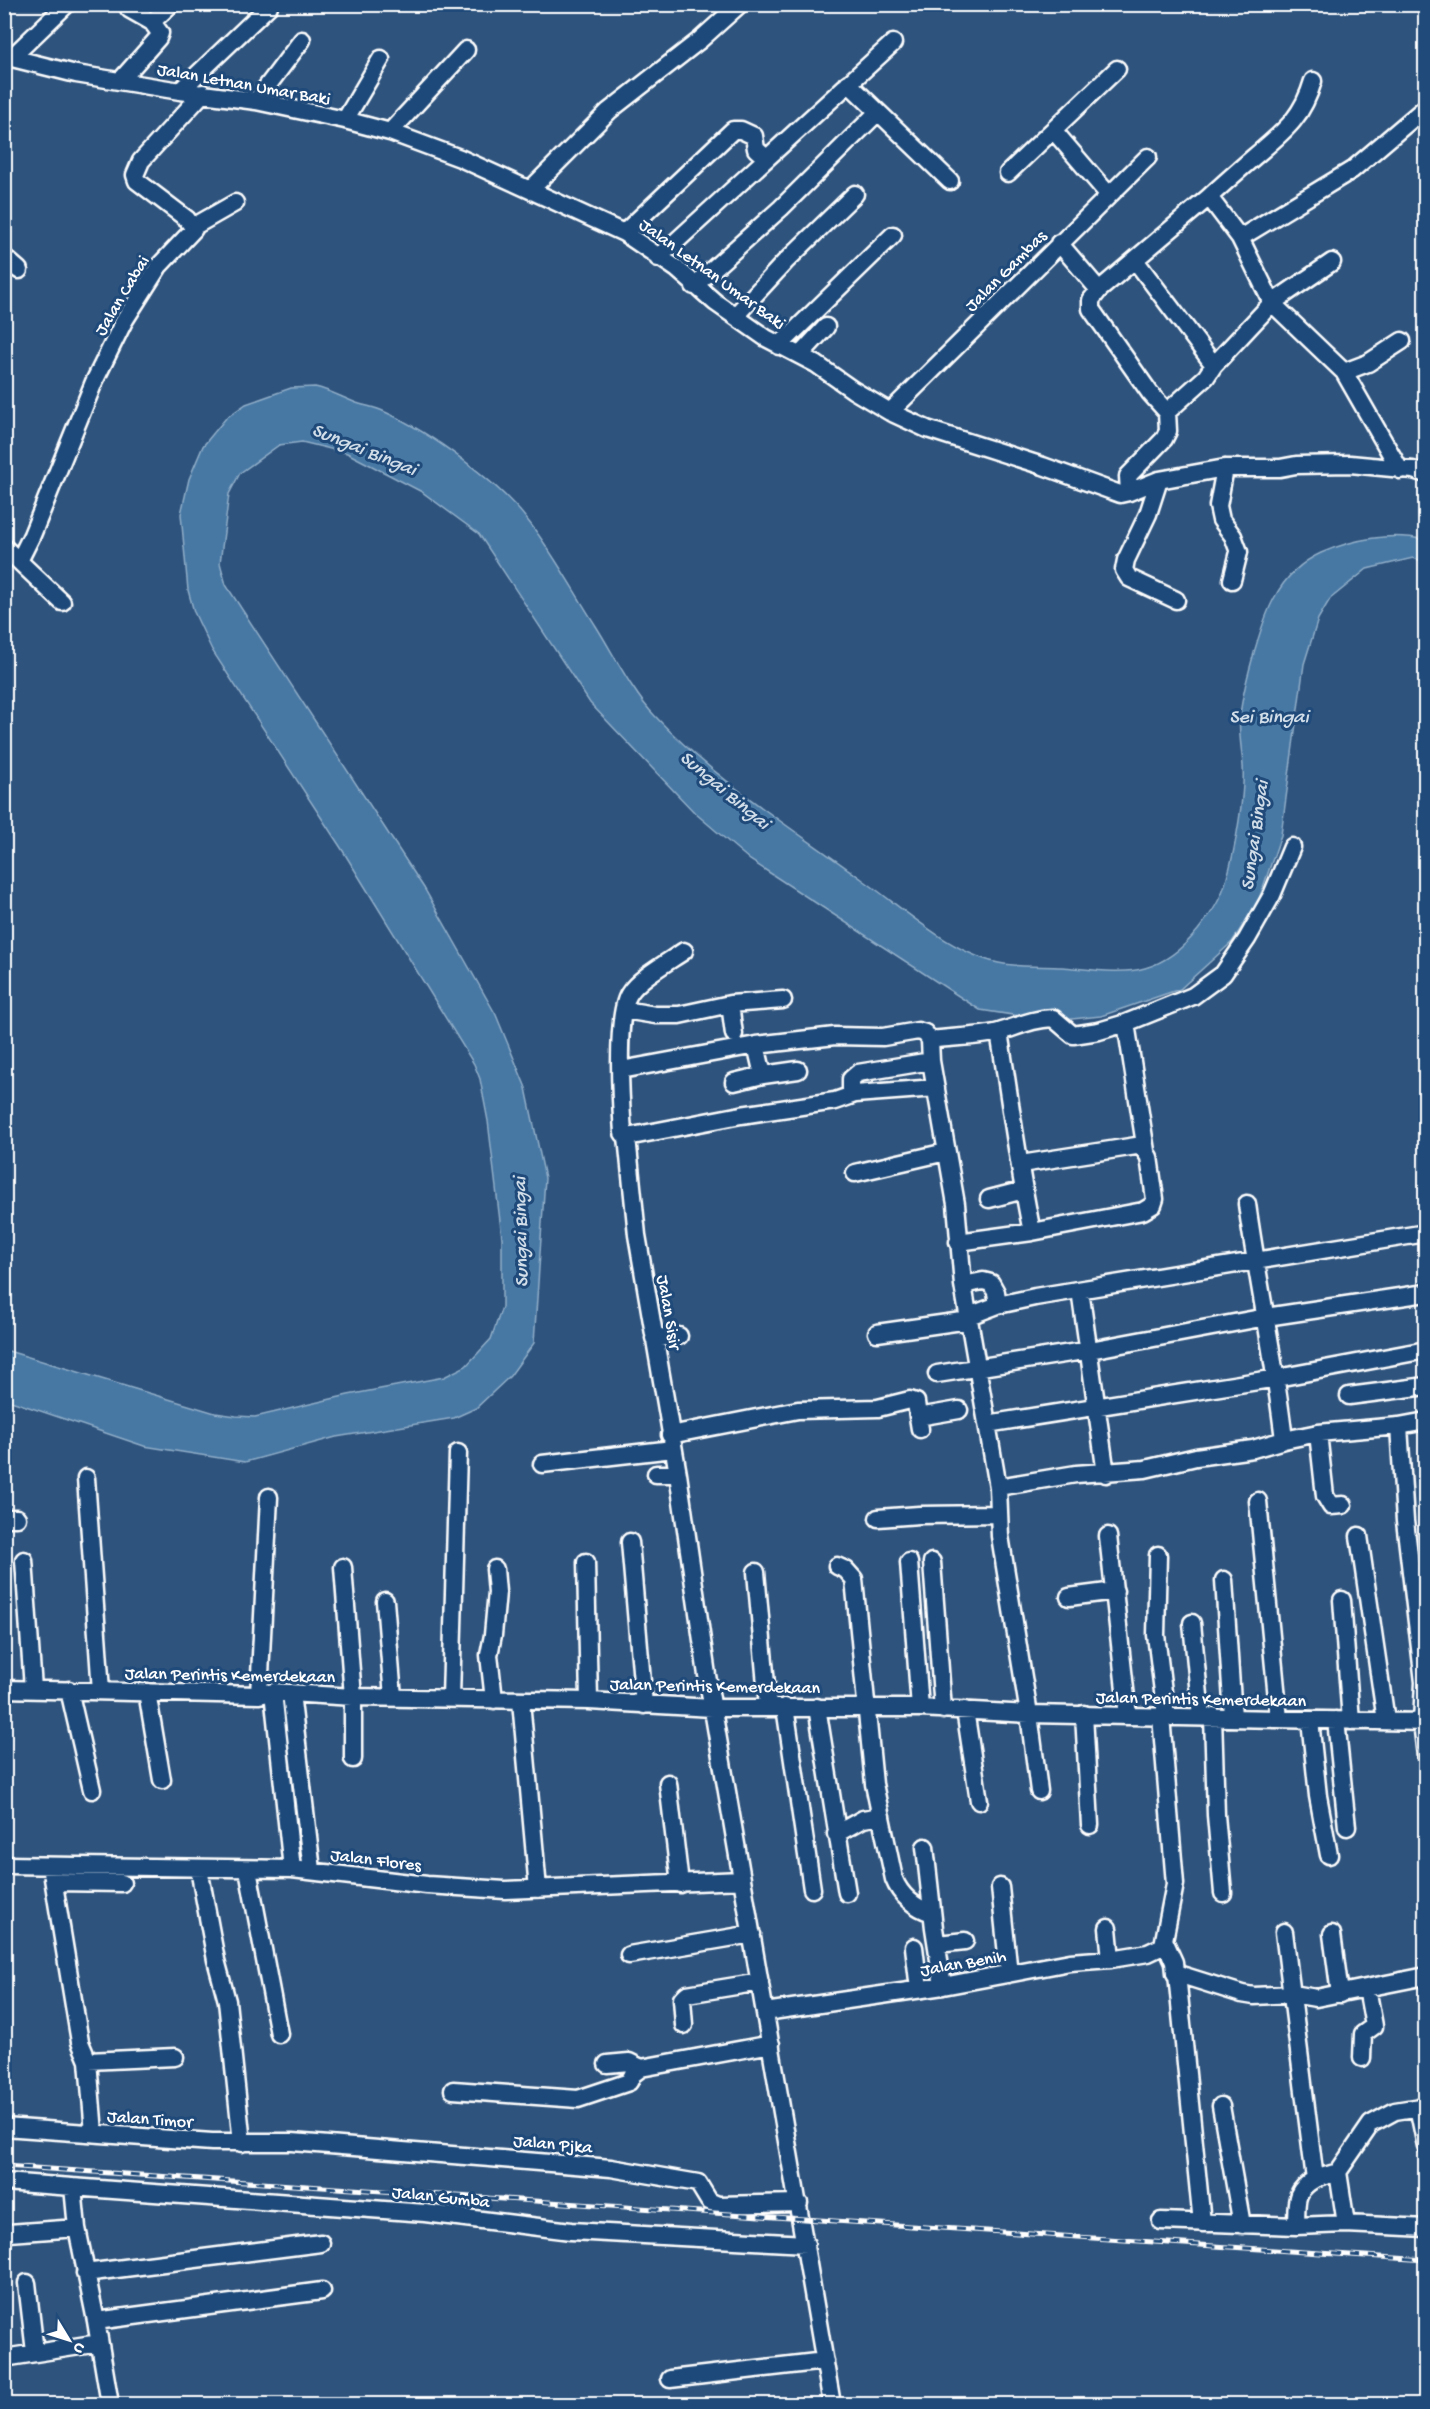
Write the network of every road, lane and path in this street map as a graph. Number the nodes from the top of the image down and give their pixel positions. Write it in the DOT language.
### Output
graph roads {
  1 [pos="67,4"];
  2 [pos="171,4"];
  3 [pos="740,4"];
  4 [pos="269,6"];
  5 [pos="129,9"];
  6 [pos="152,21"];
  7 [pos="302,40"];
  8 [pos="893,43"];
  9 [pos="466,50"];
  10 [pos="8,57"];
  11 [pos="381,59"];
  12 [pos="1117,69"];
  13 [pos="120,81"];
  14 [pos="1313,81"];
  15 [pos="849,83"];
  16 [pos="180,91"];
  17 [pos="203,93"];
  18 [pos="256,100"];
  19 [pos="1425,107"];
  20 [pos="878,112"];
  21 [pos="345,120"];
  22 [pos="1054,131"];
  23 [pos="390,132"];
  24 [pos="1148,157"];
  25 [pos="766,158"];
  26 [pos="1008,173"];
  27 [pos="951,181"];
  28 [pos="531,189"];
  29 [pos="1108,194"];
  30 [pos="855,195"];
  31 [pos="1209,196"];
  32 [pos="234,203"];
  33 [pos="193,227"];
  34 [pos="624,233"];
  35 [pos="893,235"];
  36 [pos="1240,238"];
  37 [pos="1059,243"];
  38 [pos="4,257"];
  39 [pos="658,258"];
  40 [pos="1135,260"];
  41 [pos="1332,262"];
  42 [pos="20,270"];
  43 [pos="694,286"];
  44 [pos="1099,290"];
  45 [pos="1272,303"];
  46 [pos="736,315"];
  47 [pos="826,327"];
  48 [pos="1402,341"];
  49 [pos="779,346"];
  50 [pos="800,355"];
  51 [pos="1214,365"];
  52 [pos="1344,372"];
  53 [pos="890,412"];
  54 [pos="1167,412"];
  55 [pos="1225,468"];
  56 [pos="1423,468"];
  57 [pos="1400,470"];
  58 [pos="1159,480"];
  59 [pos="1129,492"];
  60 [pos="4,547"];
  61 [pos="19,561"];
  62 [pos="1232,580"];
  63 [pos="1176,600"];
  64 [pos="62,602"];
  65 [pos="1292,848"];
  66 [pos="684,951"];
  67 [pos="783,1000"];
  68 [pos="730,1004"];
  69 [pos="624,1010"];
  70 [pos="1126,1023"];
  71 [pos="999,1032"];
  72 [pos="734,1034"];
  73 [pos="930,1040"];
  74 [pos="756,1045"];
  75 [pos="931,1061"];
  76 [pos="621,1070"];
  77 [pos="798,1071"];
  78 [pos="763,1075"];
  79 [pos="734,1082"];
  80 [pos="936,1088"];
  81 [pos="855,1094"];
  82 [pos="627,1137"];
  83 [pos="1146,1151"];
  84 [pos="945,1152"];
  85 [pos="1021,1164"];
  86 [pos="855,1173"];
  87 [pos="1024,1190"];
  88 [pos="989,1199"];
  89 [pos="1247,1204"];
  90 [pos="1032,1232"];
  91 [pos="1425,1233"];
  92 [pos="958,1242"];
  93 [pos="1255,1260"];
  94 [pos="963,1285"];
  95 [pos="1080,1290"];
  96 [pos="1425,1293"];
  97 [pos="998,1305"];
  98 [pos="1266,1317"];
  99 [pos="969,1318"];
  100 [pos="877,1333"];
  101 [pos="679,1336"];
  102 [pos="654,1338"];
  103 [pos="1090,1350"];
  104 [pos="1425,1350"];
  105 [pos="978,1368"];
  106 [pos="937,1374"];
  107 [pos="1277,1378"];
  108 [pos="1425,1386"];
  109 [pos="1349,1396"];
  110 [pos="1098,1406"];
  111 [pos="959,1410"];
  112 [pos="1425,1421"];
  113 [pos="987,1424"];
  114 [pos="1399,1426"];
  115 [pos="1318,1433"];
  116 [pos="1284,1440"];
  117 [pos="672,1442"];
  118 [pos="458,1453"];
  119 [pos="542,1464"];
  120 [pos="656,1474"];
  121 [pos="678,1474"];
  122 [pos="1106,1474"];
  123 [pos="86,1478"];
  124 [pos="998,1487"];
  125 [pos="269,1497"];
  126 [pos="1258,1501"];
  127 [pos="1343,1505"];
  128 [pos="999,1514"];
  129 [pos="878,1518"];
  130 [pos="1108,1536"];
  131 [pos="1359,1536"];
  132 [pos="630,1542"];
  133 [pos="1158,1555"];
  134 [pos="24,1560"];
  135 [pos="586,1562"];
  136 [pos="909,1562"];
  137 [pos="932,1562"];
  138 [pos="837,1566"];
  139 [pos="343,1567"];
  140 [pos="495,1569"];
  141 [pos="756,1572"];
  142 [pos="1224,1580"];
  143 [pos="1114,1591"];
  144 [pos="1070,1597"];
  145 [pos="385,1600"];
  146 [pos="1342,1600"];
  147 [pos="1192,1623"];
  148 [pos="4,1689"];
  149 [pos="33,1689"];
  150 [pos="69,1690"];
  151 [pos="101,1691"];
  152 [pos="147,1692"];
  153 [pos="266,1693"];
  154 [pos="291,1693"];
  155 [pos="353,1697"];
  156 [pos="393,1697"];
  157 [pos="451,1698"];
  158 [pos="494,1700"];
  159 [pos="521,1701"];
  160 [pos="589,1701"];
  161 [pos="644,1705"];
  162 [pos="776,1707"];
  163 [pos="817,1707"];
  164 [pos="712,1708"];
  165 [pos="866,1708"];
  166 [pos="920,1708"];
  167 [pos="944,1710"];
  168 [pos="965,1710"];
  169 [pos="1029,1714"];
  170 [pos="1084,1714"];
  171 [pos="1128,1716"];
  172 [pos="1163,1716"];
  173 [pos="1207,1716"];
  174 [pos="1233,1717"];
  175 [pos="1279,1719"];
  176 [pos="1310,1720"];
  177 [pos="1344,1720"];
  178 [pos="1386,1721"];
  179 [pos="1424,1722"];
  180 [pos="1425,1756"];
  181 [pos="353,1759"];
  182 [pos="162,1780"];
  183 [pos="668,1783"];
  184 [pos="92,1790"];
  185 [pos="1039,1791"];
  186 [pos="979,1801"];
  187 [pos="881,1816"];
  188 [pos="1090,1825"];
  189 [pos="1347,1827"];
  190 [pos="836,1834"];
  191 [pos="925,1847"];
  192 [pos="1329,1855"];
  193 [pos="4,1865"];
  194 [pos="199,1869"];
  195 [pos="292,1869"];
  196 [pos="248,1870"];
  197 [pos="312,1870"];
  198 [pos="53,1874"];
  199 [pos="742,1880"];
  200 [pos="122,1883"];
  201 [pos="680,1884"];
  202 [pos="1000,1887"];
  203 [pos="538,1889"];
  204 [pos="812,1889"];
  205 [pos="847,1893"];
  206 [pos="1223,1893"];
  207 [pos="932,1913"];
  208 [pos="1108,1928"];
  209 [pos="1284,1932"];
  210 [pos="752,1934"];
  211 [pos="1332,1934"];
  212 [pos="965,1941"];
  213 [pos="938,1944"];
  214 [pos="1165,1945"];
  215 [pos="914,1947"];
  216 [pos="629,1955"];
  217 [pos="1111,1959"];
  218 [pos="1009,1974"];
  219 [pos="1177,1974"];
  220 [pos="1425,1976"];
  221 [pos="760,1982"];
  222 [pos="943,1986"];
  223 [pos="1367,1988"];
  224 [pos="919,1989"];
  225 [pos="1293,1994"];
  226 [pos="1340,1994"];
  227 [pos="765,2012"];
  228 [pos="684,2025"];
  229 [pos="279,2034"];
  230 [pos="771,2044"];
  231 [pos="175,2057"];
  232 [pos="1362,2058"];
  233 [pos="88,2061"];
  234 [pos="607,2064"];
  235 [pos="640,2068"];
  236 [pos="453,2090"];
  237 [pos="1221,2106"];
  238 [pos="1422,2107"];
  239 [pos="4,2127"];
  240 [pos="94,2133"];
  241 [pos="292,2142"];
  242 [pos="242,2143"];
  243 [pos="1425,2146"];
  244 [pos="1338,2172"];
  245 [pos="1315,2179"];
  246 [pos="4,2182"];
  247 [pos="73,2187"];
  248 [pos="799,2203"];
  249 [pos="1161,2221"];
  250 [pos="1202,2223"];
  251 [pos="1346,2224"];
  252 [pos="1242,2225"];
  253 [pos="1296,2226"];
  254 [pos="77,2228"];
  255 [pos="1425,2228"];
  256 [pos="9,2233"];
  257 [pos="321,2243"];
  258 [pos="806,2244"];
  259 [pos="85,2273"];
  260 [pos="27,2283"];
  261 [pos="322,2291"];
  262 [pos="96,2321"];
  263 [pos="99,2343"];
  264 [pos="35,2352"];
  265 [pos="4,2358"];
  266 [pos="825,2361"];
  267 [pos="670,2379"];
  268 [pos="110,2404"];
  269 [pos="832,2404"];
  1 -- 10 [label="street"];
  2 -- 6 [label="street"];
  3 -- 28 [label="street"];
  4 -- 16 [label="street"];
  5 -- 6 [label="street"];
  6 -- 13 [label="street"];
  7 -- 18 [label="street"];
  8 -- 15 [label="street"];
  9 -- 23 [label="street"];
  10 -- 13 [label="street, Jalan Letnan Umar Baki"];
  11 -- 21 [label="street"];
  12 -- 22 [label="street"];
  13 -- 16 [label="street, Jalan Letnan Umar Baki"];
  14 -- 31 [label="street"];
  15 -- 20 [label="street"];
  15 -- 25 [label="street"];
  16 -- 17 [label="street, Jalan Letnan Umar Baki"];
  17 -- 18 [label="street, Jalan Letnan Umar Baki"];
  17 -- 33 [label="street"];
  18 -- 21 [label="street, Jalan Letnan Umar Baki"];
  19 -- 36 [label="street"];
  20 -- 27 [label="street"];
  20 -- 43 [label="street"];
  21 -- 23 [label="street, Jalan Letnan Umar Baki"];
  22 -- 26 [label="street"];
  22 -- 29 [label="street"];
  23 -- 28 [label="street, Jalan Letnan Umar Baki"];
  24 -- 29 [label="street, Jalan Gambas"];
  25 -- 34 [label="street"];
  25 -- 39 [label="street"];
  28 -- 34 [label="street, Jalan Letnan Umar Baki"];
  29 -- 37 [label="street, Jalan Gambas"];
  30 -- 46 [label="street"];
  31 -- 36 [label="street"];
  31 -- 40 [label="street"];
  32 -- 33 [label="street, Jalan Cabai"];
  33 -- 61 [label="street, Jalan Cabai"];
  34 -- 39 [label="street, Jalan Letnan Umar Baki"];
  35 -- 49 [label="street"];
  36 -- 45 [label="street"];
  37 -- 44 [label="street"];
  37 -- 53 [label="street, Jalan Gambas"];
  38 -- 42 [label="street"];
  39 -- 43 [label="street, Jalan Letnan Umar Baki"];
  40 -- 44 [label="street"];
  40 -- 51 [label="street"];
  41 -- 45 [label="street"];
  43 -- 46 [label="street, Jalan Letnan Umar Baki"];
  44 -- 54 [label="street"];
  45 -- 51 [label="street"];
  45 -- 52 [label="street"];
  46 -- 49 [label="street, Jalan Letnan Umar Baki"];
  47 -- 50 [label="street"];
  48 -- 52 [label="street"];
  49 -- 50 [label="street, Jalan Letnan Umar Baki"];
  50 -- 53 [label="street, Jalan Letnan Umar Baki"];
  51 -- 54 [label="street"];
  52 -- 57 [label="street"];
  53 -- 59 [label="street, Jalan Letnan Umar Baki"];
  54 -- 59 [label="street"];
  55 -- 57 [label="street"];
  55 -- 58 [label="street"];
  55 -- 62 [label="street"];
  56 -- 57 [label="street"];
  58 -- 59 [label="street"];
  58 -- 63 [label="street"];
  60 -- 61 [label="street"];
  61 -- 64 [label="street"];
  65 -- 70 [label="street"];
  66 -- 69 [label="street, Jalan Sisir"];
  67 -- 68 [label="street"];
  68 -- 69 [label="street"];
  68 -- 72 [label="street"];
  69 -- 76 [label="street, Jalan Sisir"];
  70 -- 71 [label="street"];
  70 -- 83 [label="street"];
  71 -- 73 [label="street"];
  71 -- 85 [label="street"];
  73 -- 74 [label="street"];
  73 -- 75 [label="street"];
  74 -- 76 [label="street"];
  74 -- 78 [label="street"];
  75 -- 80 [label="street"];
  75 -- 81 [label="street"];
  76 -- 82 [label="street, Jalan Sisir"];
  77 -- 78 [label="street"];
  78 -- 79 [label="street"];
  80 -- 81 [label="street"];
  80 -- 84 [label="street"];
  81 -- 82 [label="street"];
  82 -- 102 [label="street, Jalan Sisir"];
  83 -- 85 [label="street"];
  83 -- 90 [label="street"];
  84 -- 86 [label="street"];
  84 -- 92 [label="street"];
  85 -- 87 [label="street"];
  87 -- 88 [label="street"];
  87 -- 90 [label="street"];
  89 -- 93 [label="street"];
  90 -- 92 [label="street"];
  91 -- 93 [label="street"];
  92 -- 94 [label="street"];
  93 -- 95 [label="street"];
  93 -- 98 [label="street"];
  94 -- 97 [label="street"];
  94 -- 99 [label="street"];
  95 -- 97 [label="street"];
  95 -- 103 [label="street"];
  96 -- 98 [label="street"];
  97 -- 99 [label="street"];
  98 -- 103 [label="street"];
  98 -- 107 [label="street"];
  99 -- 100 [label="street"];
  99 -- 105 [label="street"];
  101 -- 102 [label="street"];
  102 -- 117 [label="street, Jalan Sisir"];
  103 -- 105 [label="street"];
  103 -- 110 [label="street"];
  104 -- 107 [label="street"];
  105 -- 106 [label="street"];
  105 -- 113 [label="street"];
  107 -- 110 [label="street"];
  107 -- 116 [label="street"];
  108 -- 109 [label="street"];
  110 -- 113 [label="street"];
  110 -- 122 [label="street"];
  111 -- 117 [label="street"];
  112 -- 114 [label="street"];
  113 -- 124 [label="street"];
  114 -- 115 [label="street"];
  114 -- 179 [label="street"];
  115 -- 116 [label="street"];
  115 -- 127 [label="street"];
  116 -- 122 [label="street"];
  117 -- 119 [label="street"];
  117 -- 121 [label="street, Jalan Sisir"];
  118 -- 157 [label="street"];
  120 -- 121 [label="street"];
  121 -- 164 [label="street, Jalan Sisir"];
  122 -- 124 [label="street"];
  123 -- 151 [label="street"];
  124 -- 128 [label="street"];
  125 -- 153 [label="street"];
  126 -- 175 [label="street"];
  128 -- 129 [label="street"];
  128 -- 169 [label="street"];
  130 -- 143 [label="street"];
  131 -- 178 [label="street"];
  132 -- 161 [label="street"];
  133 -- 172 [label="street"];
  134 -- 149 [label="street"];
  135 -- 160 [label="street"];
  136 -- 166 [label="street"];
  137 -- 167 [label="street"];
  138 -- 165 [label="street"];
  139 -- 155 [label="street"];
  140 -- 158 [label="street"];
  141 -- 162 [label="street"];
  142 -- 174 [label="street"];
  143 -- 144 [label="street"];
  143 -- 171 [label="street"];
  145 -- 156 [label="street"];
  146 -- 177 [label="street"];
  147 -- 173 [label="street"];
  148 -- 149 [label="street, Jalan Perintis Kemerdekaan"];
  149 -- 150 [label="street, Jalan Perintis Kemerdekaan"];
  150 -- 151 [label="street, Jalan Perintis Kemerdekaan"];
  150 -- 184 [label="street"];
  151 -- 152 [label="street, Jalan Perintis Kemerdekaan"];
  152 -- 153 [label="street, Jalan Perintis Kemerdekaan"];
  152 -- 182 [label="street"];
  153 -- 154 [label="street, Jalan Perintis Kemerdekaan"];
  153 -- 195 [label="street"];
  154 -- 155 [label="street, Jalan Perintis Kemerdekaan"];
  154 -- 197 [label="street"];
  155 -- 156 [label="street, Jalan Perintis Kemerdekaan"];
  155 -- 181 [label="street"];
  156 -- 157 [label="street, Jalan Perintis Kemerdekaan"];
  157 -- 158 [label="street, Jalan Perintis Kemerdekaan"];
  158 -- 159 [label="street, Jalan Perintis Kemerdekaan"];
  159 -- 160 [label="street, Jalan Perintis Kemerdekaan"];
  159 -- 203 [label="street"];
  160 -- 161 [label="street, Jalan Perintis Kemerdekaan"];
  161 -- 164 [label="street, Jalan Perintis Kemerdekaan"];
  162 -- 163 [label="street, Jalan Perintis Kemerdekaan"];
  162 -- 164 [label="street, Jalan Perintis Kemerdekaan"];
  162 -- 204 [label="street"];
  163 -- 165 [label="street, Jalan Perintis Kemerdekaan"];
  163 -- 190 [label="street"];
  164 -- 199 [label="street, Jalan Sisir"];
  165 -- 166 [label="street, Jalan Perintis Kemerdekaan"];
  165 -- 187 [label="street"];
  166 -- 167 [label="street, Jalan Perintis Kemerdekaan"];
  167 -- 168 [label="street, Jalan Perintis Kemerdekaan"];
  168 -- 169 [label="street, Jalan Perintis Kemerdekaan"];
  168 -- 186 [label="street"];
  169 -- 170 [label="street, Jalan Perintis Kemerdekaan"];
  169 -- 185 [label="street"];
  170 -- 171 [label="street, Jalan Perintis Kemerdekaan"];
  170 -- 188 [label="street"];
  171 -- 172 [label="street, Jalan Perintis Kemerdekaan"];
  172 -- 173 [label="street, Jalan Perintis Kemerdekaan"];
  172 -- 214 [label="street"];
  173 -- 174 [label="street, Jalan Perintis Kemerdekaan"];
  173 -- 206 [label="street"];
  174 -- 175 [label="street, Jalan Perintis Kemerdekaan"];
  175 -- 176 [label="street, Jalan Perintis Kemerdekaan"];
  176 -- 177 [label="street, Jalan Perintis Kemerdekaan"];
  176 -- 192 [label="street"];
  177 -- 178 [label="street, Jalan Perintis Kemerdekaan"];
  177 -- 189 [label="street"];
  178 -- 179 [label="street, Jalan Perintis Kemerdekaan"];
  179 -- 180 [label="street"];
  183 -- 201 [label="street"];
  187 -- 190 [label="street"];
  187 -- 207 [label="street"];
  190 -- 205 [label="street"];
  191 -- 207 [label="street"];
  193 -- 198 [label="street, Jalan Flores"];
  194 -- 196 [label="street, Jalan Flores"];
  194 -- 198 [label="street, Jalan Flores"];
  194 -- 242 [label="street"];
  195 -- 196 [label="street, Jalan Flores"];
  195 -- 197 [label="street, Jalan Flores"];
  196 -- 229 [label="street"];
  197 -- 203 [label="street, Jalan Flores"];
  198 -- 200 [label="street"];
  198 -- 233 [label="street"];
  199 -- 201 [label="street, Jalan Flores"];
  199 -- 210 [label="street, Jalan Sisir"];
  201 -- 203 [label="street, Jalan Flores"];
  202 -- 218 [label="street"];
  207 -- 213 [label="street"];
  208 -- 217 [label="street"];
  209 -- 225 [label="street"];
  210 -- 216 [label="street"];
  210 -- 221 [label="street, Jalan Sisir"];
  211 -- 226 [label="street"];
  212 -- 213 [label="street"];
  213 -- 222 [label="street"];
  214 -- 217 [label="street, Jalan Benih"];
  214 -- 219 [label="street"];
  215 -- 224 [label="street"];
  217 -- 218 [label="street, Jalan Benih"];
  218 -- 222 [label="street, Jalan Benih"];
  219 -- 225 [label="street"];
  219 -- 250 [label="street"];
  220 -- 223 [label="street"];
  221 -- 227 [label="street, Jalan Sisir"];
  221 -- 228 [label="street"];
  222 -- 224 [label="street, Jalan Benih"];
  223 -- 226 [label="street"];
  223 -- 232 [label="street"];
  224 -- 227 [label="street, Jalan Benih"];
  225 -- 226 [label="street"];
  225 -- 245 [label="street"];
  227 -- 230 [label="street, Jalan Sisir"];
  230 -- 235 [label="street"];
  230 -- 248 [label="street, Jalan Sisir"];
  231 -- 233 [label="street"];
  233 -- 240 [label="street"];
  234 -- 235 [label="street"];
  235 -- 236 [label="street"];
  237 -- 252 [label="street"];
  238 -- 243 [label="street"];
  238 -- 244 [label="street"];
  239 -- 240 [label="street, Jalan Timor"];
  240 -- 242 [label="street, Jalan Timor"];
  241 -- 242 [label="street, Jalan Timor"];
  241 -- 248 [label="street, Jalan Pjka"];
  244 -- 245 [label="street"];
  244 -- 251 [label="street"];
  245 -- 253 [label="street"];
  246 -- 247 [label="street, Jalan Gumba"];
  247 -- 254 [label="street"];
  247 -- 258 [label="street, Jalan Gumba"];
  248 -- 258 [label="street, Jalan Sisir"];
  249 -- 250 [label="street"];
  250 -- 252 [label="street"];
  251 -- 253 [label="street"];
  251 -- 255 [label="street"];
  252 -- 253 [label="street"];
  254 -- 256 [label="street"];
  254 -- 259 [label="street"];
  257 -- 259 [label="street"];
  258 -- 266 [label="street, Jalan Sisir"];
  259 -- 262 [label="street"];
  260 -- 264 [label="street"];
  261 -- 262 [label="street"];
  262 -- 263 [label="street"];
  263 -- 264 [label="street"];
  263 -- 268 [label="street"];
  264 -- 265 [label="street"];
  266 -- 267 [label="street"];
  266 -- 269 [label="street, Jalan Sisir"];
}
